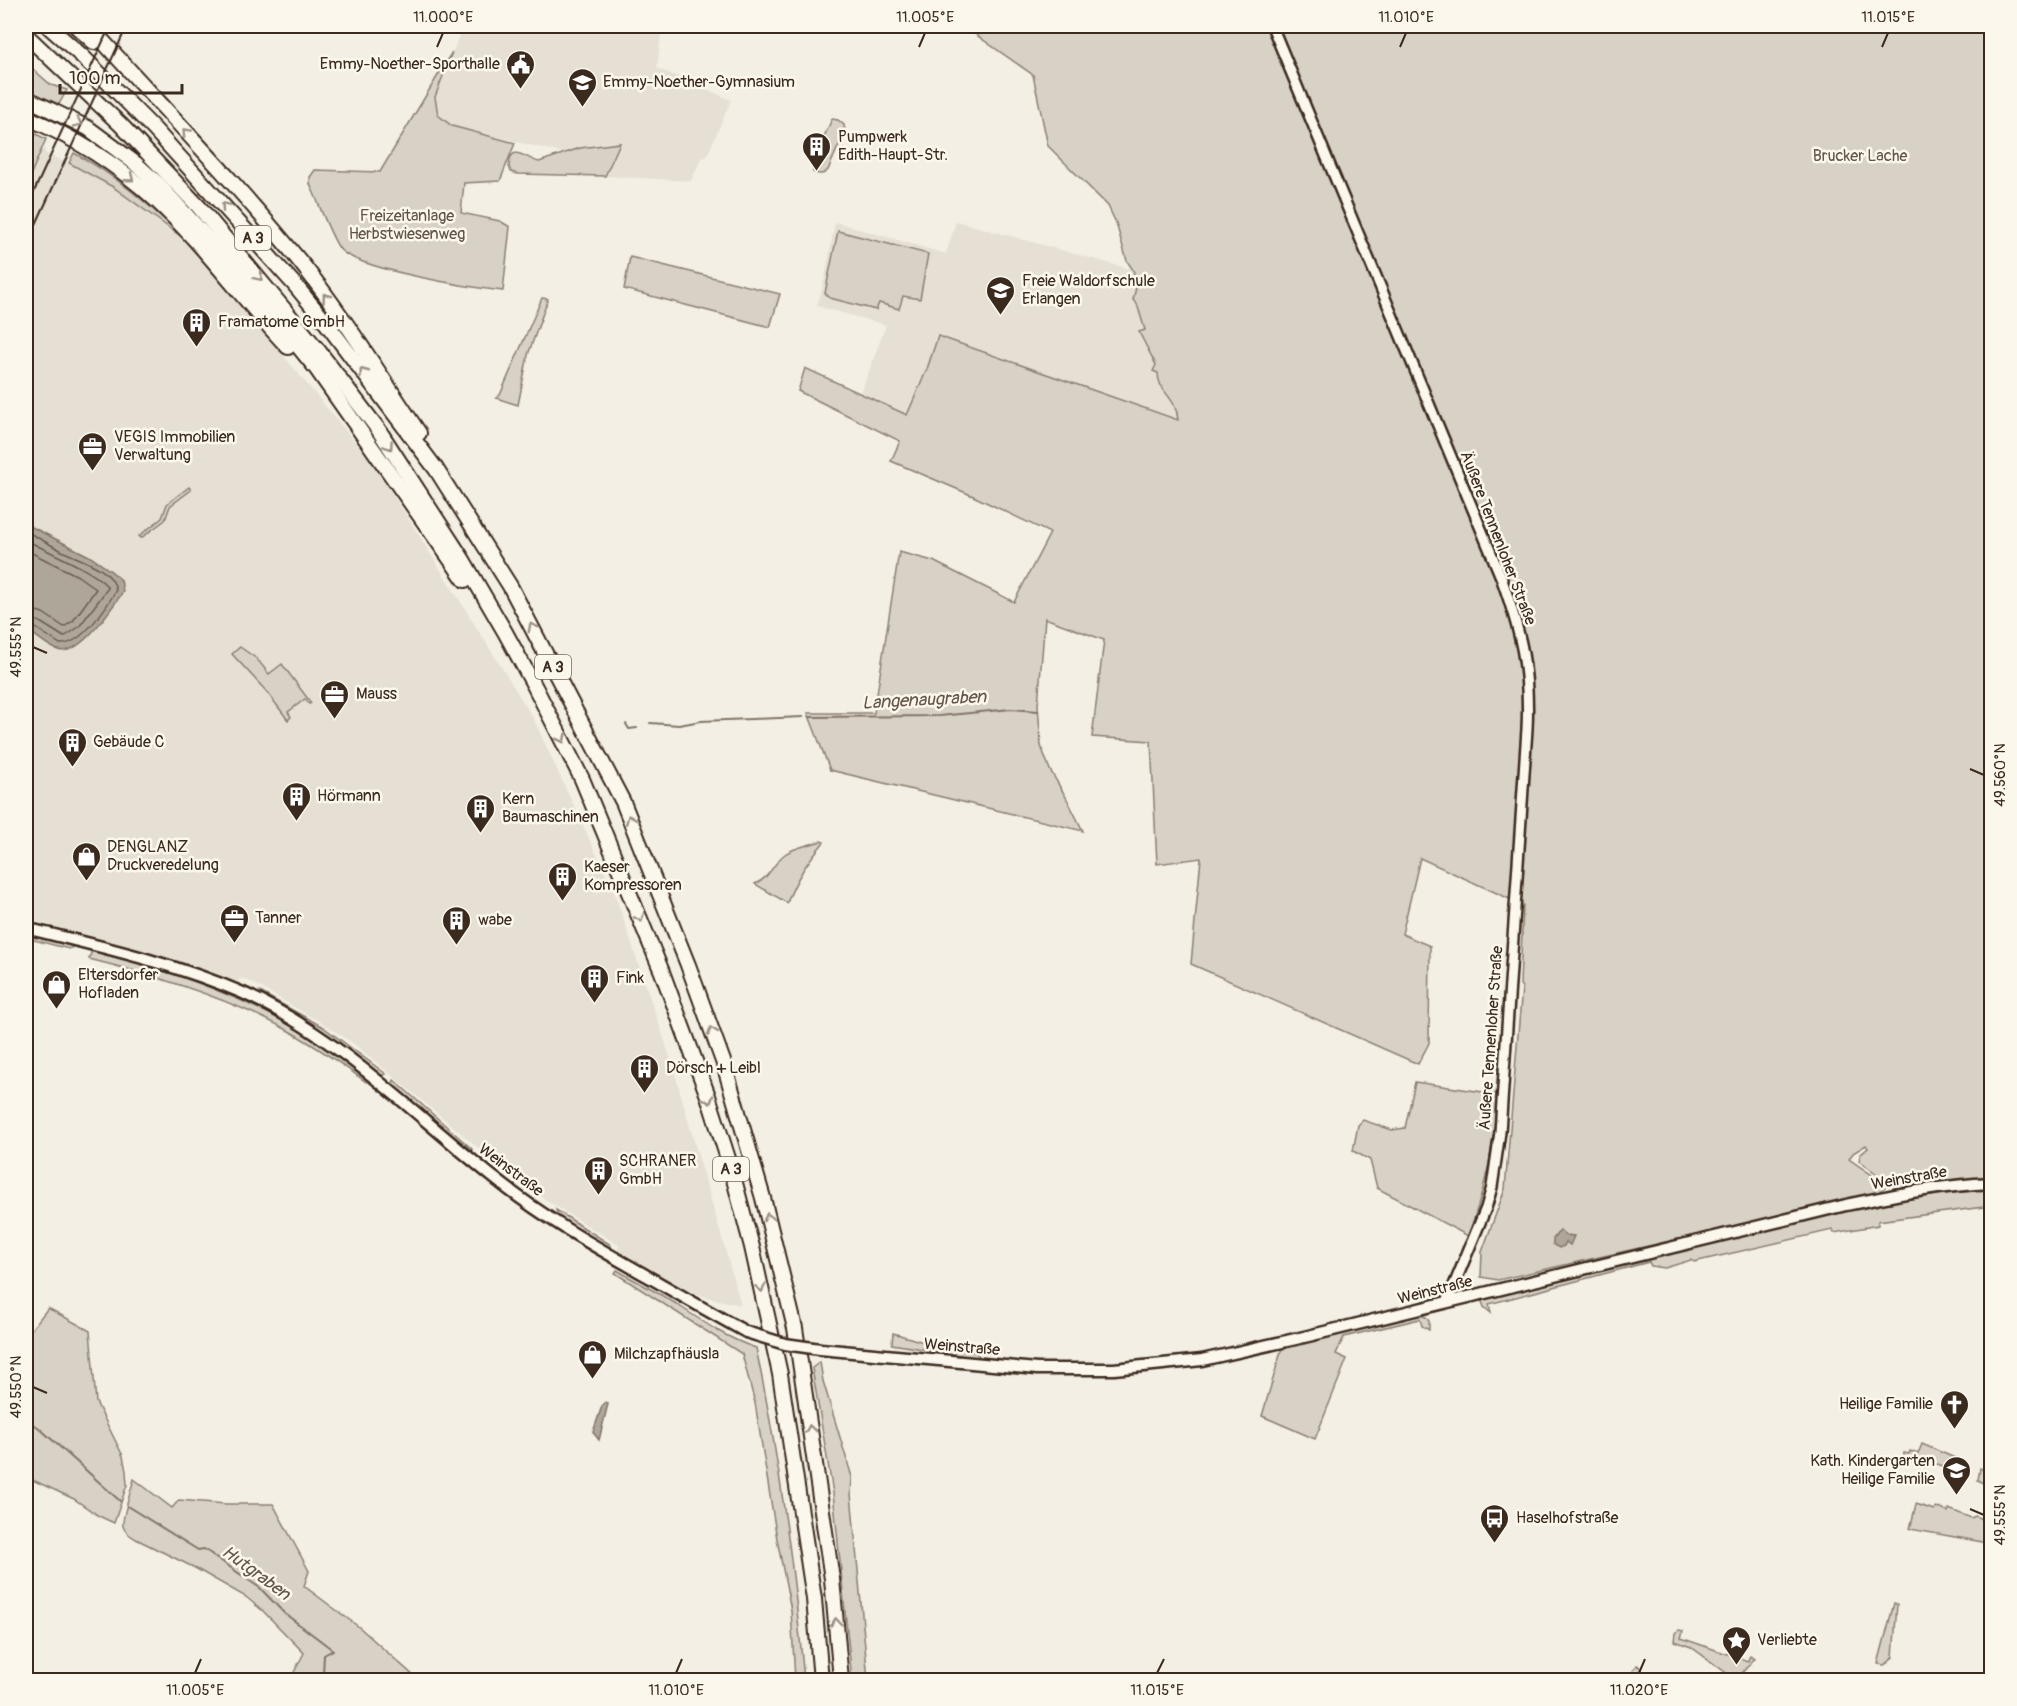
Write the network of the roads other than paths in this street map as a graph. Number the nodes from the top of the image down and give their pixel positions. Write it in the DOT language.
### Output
graph roads {
  1 [pos="48,26"];
  2 [pos="76,26"];
  3 [pos="89,26"];
  4 [pos="1272,26"];
  5 [pos="26,35"];
  6 [pos="148,92"];
  7 [pos="26,98"];
  8 [pos="26,117"];
  9 [pos="352,418"];
  10 [pos="436,470"];
  11 [pos="536,687"];
  12 [pos="26,928"];
  13 [pos="1992,1183"];
  14 [pos="1447,1302"];
  15 [pos="821,1680"];
  16 [pos="841,1680"];
  10 -- 1 [label="highway, A 3, one-way"];
  2 -- 6 [label="highway"];
  3 -- 6 [label="highway"];
  4 -- 14 [label="street, Äußere Tennenloher Straße"];
  5 -- 11 [label="highway, A 3, one-way"];
  10 -- 6 [label="highway, one-way"];
  7 -- 9 [label="highway, one-way"];
  8 -- 9 [label="highway, one-way"];
  9 -- 11 [label="highway"];
  16 -- 10 [label="highway, A 3, one-way"];
  11 -- 15 [label="highway, A 3, one-way"];
  12 -- 14 [label="main road, Weinstraße, bridge"];
  13 -- 14 [label="main road, Weinstraße"];
}
